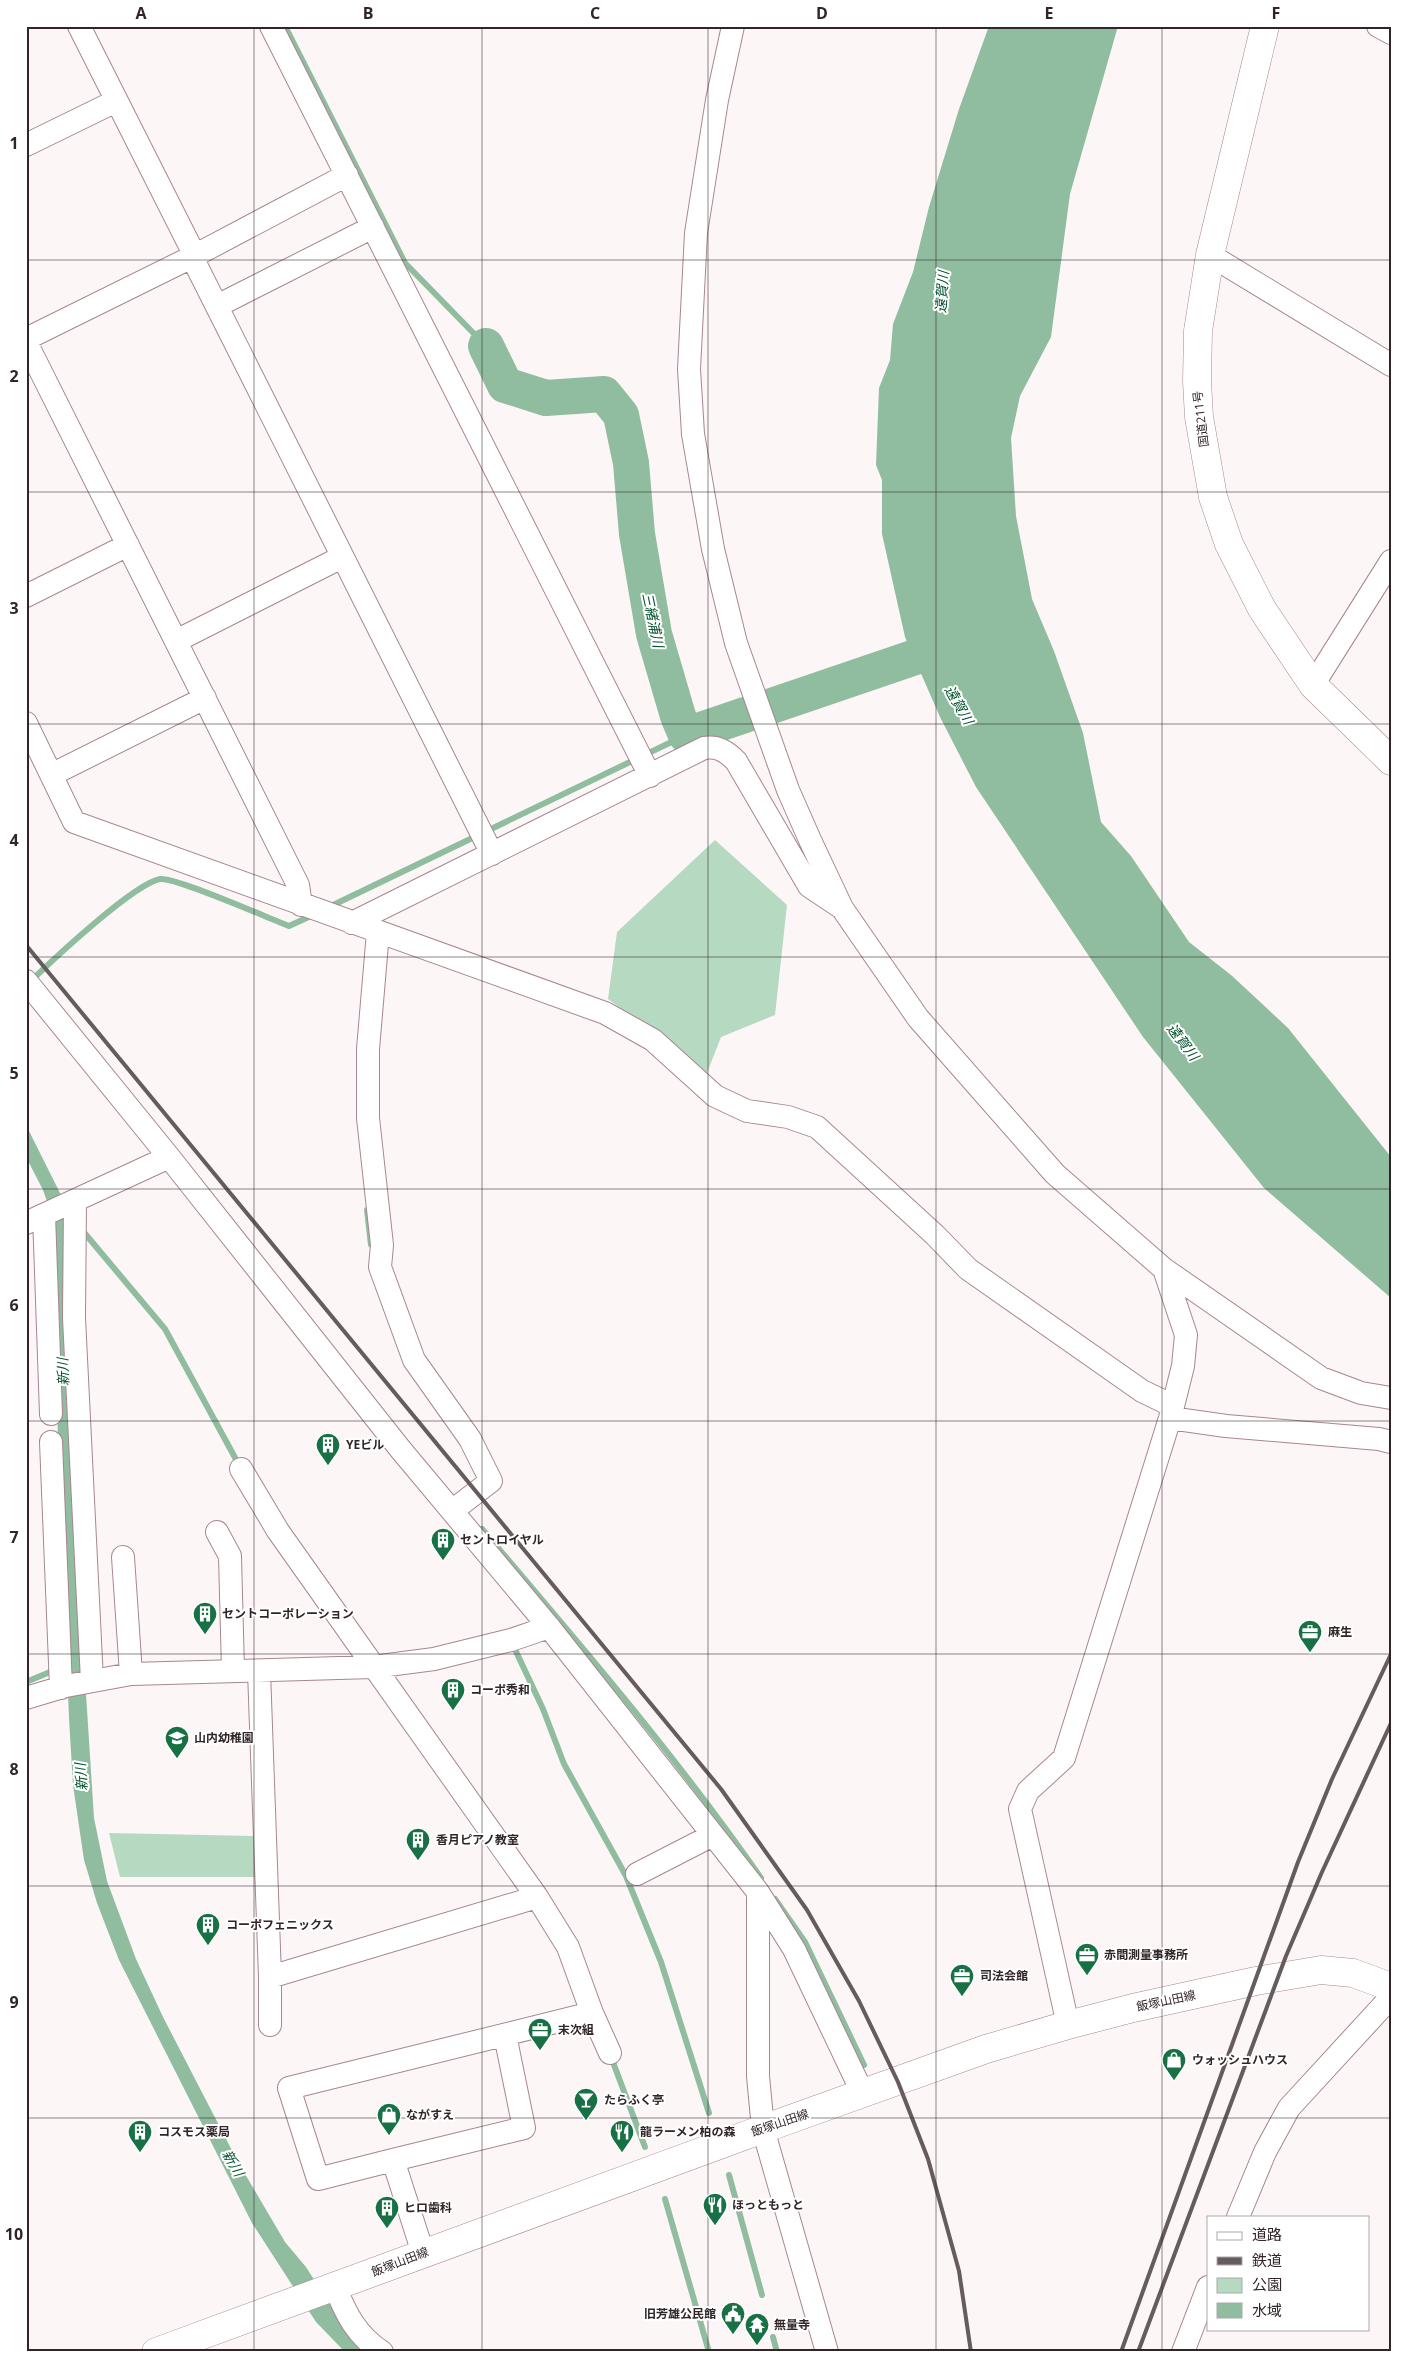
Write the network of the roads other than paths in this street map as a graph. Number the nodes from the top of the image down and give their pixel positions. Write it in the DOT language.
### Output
graph roads {
  1 [pos="79,26"];
  2 [pos="271,26"];
  3 [pos="732,26"];
  4 [pos="1265,26"];
  5 [pos="1378,26"];
  6 [pos="1391,33"];
  7 [pos="116,101"];
  8 [pos="26,145"];
  9 [pos="347,175"];
  10 [pos="373,227"];
  11 [pos="1210,255"];
  12 [pos="194,257"];
  13 [pos="216,306"];
  14 [pos="26,340"];
  15 [pos="1391,365"];
  16 [pos="128,545"];
  17 [pos="342,557"];
  18 [pos="1391,561"];
  19 [pos="26,596"];
  20 [pos="176,641"];
  21 [pos="1314,685"];
  22 [pos="205,698"];
  23 [pos="26,723"];
  24 [pos="1391,761"];
  25 [pos="51,774"];
  26 [pos="650,776"];
  27 [pos="492,854"];
  28 [pos="301,905"];
  29 [pos="842,908"];
  30 [pos="352,923"];
  31 [pos="378,932"];
  32 [pos="31,988"];
  33 [pos="169,1157"];
  34 [pos="52,1212"];
  35 [pos="1164,1269"];
  36 [pos="1391,1398"];
  37 [pos="1171,1412"];
  38 [pos="51,1414"];
  39 [pos="51,1442"];
  40 [pos="1391,1442"];
  41 [pos="241,1469"];
  42 [pos="458,1506"];
  43 [pos="217,1532"];
  44 [pos="123,1557"];
  45 [pos="549,1627"];
  46 [pos="373,1667"];
  47 [pos="259,1670"];
  48 [pos="233,1671"];
  49 [pos="131,1674"];
  50 [pos="90,1682"];
  51 [pos="64,1687"];
  52 [pos="26,1698"];
  53 [pos="713,1835"];
  54 [pos="637,1874"];
  55 [pos="758,1892"];
  56 [pos="537,1897"];
  57 [pos="270,1976"];
  58 [pos="1391,1987"];
  59 [pos="1391,1997"];
  60 [pos="592,2013"];
  61 [pos="270,2025"];
  62 [pos="1068,2025"];
  63 [pos="505,2034"];
  64 [pos="610,2053"];
  65 [pos="862,2094"];
  66 [pos="762,2129"];
  67 [pos="393,2160"];
  68 [pos="1238,2216"];
  69 [pos="423,2253"];
  70 [pos="1207,2290"];
  71 [pos="320,2292"];
  72 [pos="156,2352"];
  73 [pos="382,2352"];
  74 [pos="827,2352"];
  75 [pos="1183,2352"];
  1 -- 7 [label="street"];
  2 -- 9 [label="street"];
  3 -- 29 [label="street"];
  4 -- 11 [label="main road, 国道211号"];
  5 -- 6 [label="street"];
  7 -- 8 [label="street"];
  7 -- 12 [label="street"];
  9 -- 10 [label="street"];
  9 -- 12 [label="street"];
  10 -- 13 [label="street"];
  10 -- 26 [label="street"];
  11 -- 15 [label="street"];
  11 -- 21 [label="main road, 国道211号"];
  12 -- 13 [label="street"];
  12 -- 14 [label="street"];
  13 -- 17 [label="street"];
  14 -- 16 [label="street"];
  16 -- 19 [label="street"];
  16 -- 20 [label="street"];
  17 -- 20 [label="street"];
  17 -- 27 [label="street"];
  18 -- 21 [label="street"];
  20 -- 22 [label="street"];
  21 -- 24 [label="main road, 国道211号"];
  22 -- 25 [label="street"];
  22 -- 28 [label="street"];
  23 -- 25 [label="street"];
  25 -- 28 [label="street"];
  26 -- 27 [label="street"];
  26 -- 29 [label="street"];
  27 -- 30 [label="street"];
  28 -- 30 [label="street"];
  29 -- 35 [label="street"];
  30 -- 31 [label="street"];
  31 -- 37 [label="street"];
  31 -- 42 [label="street"];
  32 -- 33 [label="street"];
  33 -- 34 [label="street"];
  33 -- 42 [label="street"];
  34 -- 38 [label="street"];
  34 -- 50 [label="street"];
  35 -- 36 [label="street"];
  35 -- 37 [label="street"];
  37 -- 40 [label="street"];
  37 -- 62 [label="street"];
  39 -- 51 [label="street"];
  41 -- 46 [label="street"];
  42 -- 45 [label="street"];
  43 -- 48 [label="street"];
  44 -- 49 [label="street"];
  45 -- 46 [label="street"];
  45 -- 53 [label="street"];
  46 -- 47 [label="street"];
  46 -- 56 [label="street"];
  47 -- 48 [label="street"];
  47 -- 57 [label="street"];
  48 -- 49 [label="street"];
  49 -- 50 [label="street"];
  50 -- 51 [label="street"];
  51 -- 52 [label="street"];
  53 -- 54 [label="street"];
  53 -- 55 [label="street"];
  55 -- 65 [label="street"];
  55 -- 66 [label="street"];
  56 -- 57 [label="street"];
  56 -- 60 [label="street"];
  57 -- 61 [label="street"];
  58 -- 62 [label="main road, 飯塚山田線"];
  59 -- 68 [label="street"];
  60 -- 63 [label="street"];
  60 -- 64 [label="street"];
  62 -- 65 [label="main road, 飯塚山田線"];
  63 -- 67 [label="street"];
  63 -- 67 [label="street"];
  65 -- 66 [label="main road, 飯塚山田線"];
  66 -- 69 [label="main road, 飯塚山田線"];
  66 -- 74 [label="street"];
  67 -- 69 [label="street"];
  69 -- 71 [label="main road, 飯塚山田線"];
  70 -- 75 [label="street"];
  71 -- 72 [label="main road, 飯塚山田線"];
  71 -- 73 [label="street"];
}
